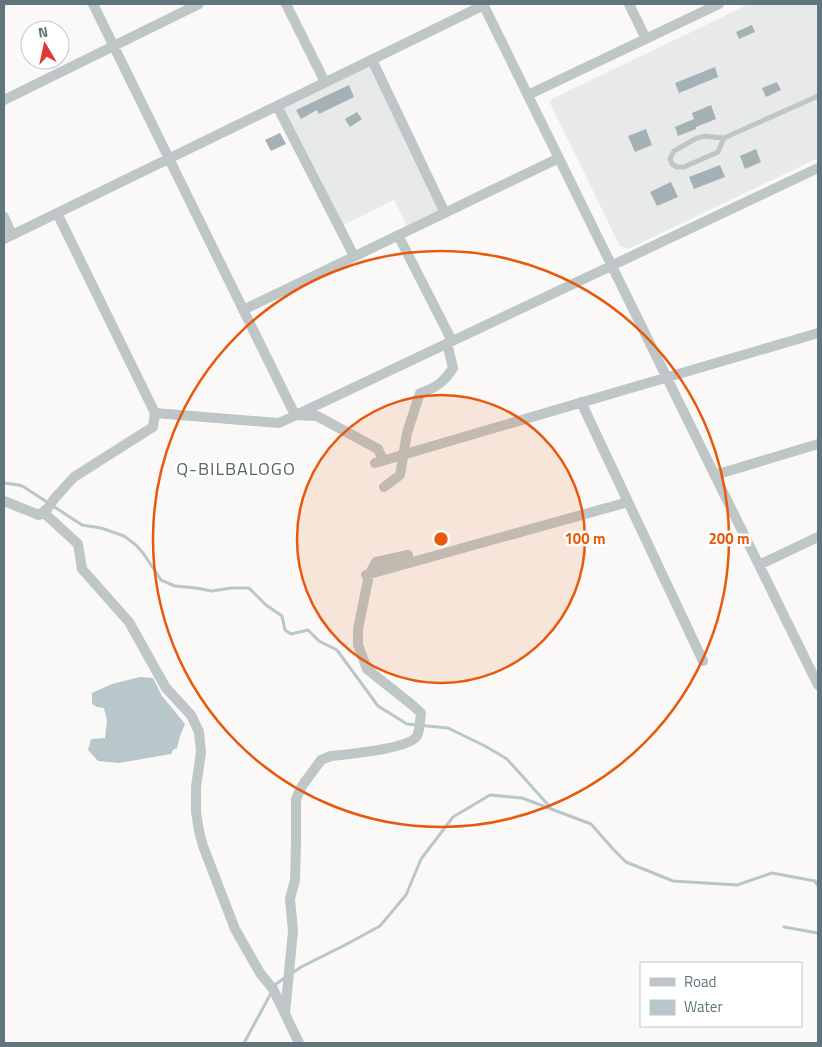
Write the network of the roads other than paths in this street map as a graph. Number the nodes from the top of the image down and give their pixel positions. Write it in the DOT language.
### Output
graph roads {
  1 [pos="93,4"];
  2 [pos="199,4"];
  3 [pos="286,4"];
  4 [pos="484,4"];
  5 [pos="629,4"];
  6 [pos="719,4"];
  7 [pos="646,39"];
  8 [pos="114,46"];
  9 [pos="372,60"];
  10 [pos="325,82"];
  11 [pos="528,95"];
  12 [pos="818,96"];
  13 [pos="4,100"];
  14 [pos="277,106"];
  15 [pos="724,138"];
  16 [pos="559,158"];
  17 [pos="169,159"];
  18 [pos="818,168"];
  19 [pos="445,212"];
  20 [pos="57,213"];
  21 [pos="4,217"];
  22 [pos="398,235"];
  23 [pos="8,237"];
  24 [pos="354,256"];
  25 [pos="612,265"];
  26 [pos="243,310"];
  27 [pos="818,332"];
  28 [pos="449,342"];
  29 [pos="667,377"];
  30 [pos="581,402"];
  31 [pos="155,413"];
  32 [pos="295,415"];
  33 [pos="818,444"];
  34 [pos="404,454"];
  35 [pos="715,475"];
  36 [pos="384,487"];
  37 [pos="4,502"];
  38 [pos="628,502"];
  39 [pos="45,510"];
  40 [pos="818,537"];
  41 [pos="408,555"];
  42 [pos="760,566"];
  43 [pos="366,575"];
  44 [pos="703,661"];
  45 [pos="818,685"];
  46 [pos="285,1014"];
  47 [pos="299,1043"];
  1 -- 8 [label="street"];
  2 -- 8 [label="street"];
  3 -- 10 [label="street"];
  4 -- 9 [label="street"];
  4 -- 11 [label="street"];
  5 -- 7 [label="street"];
  6 -- 7 [label="street"];
  7 -- 11 [label="street"];
  8 -- 13 [label="street"];
  8 -- 17 [label="street"];
  9 -- 10 [label="street"];
  9 -- 19 [label="street"];
  10 -- 14 [label="street"];
  11 -- 16 [label="street"];
  12 -- 15 [label="lane"];
  14 -- 17 [label="street"];
  14 -- 24 [label="street"];
  15 -- 15 [label="lane"];
  16 -- 19 [label="street"];
  16 -- 25 [label="street"];
  17 -- 20 [label="street"];
  17 -- 26 [label="street"];
  18 -- 25 [label="street"];
  19 -- 22 [label="street"];
  20 -- 23 [label="street"];
  20 -- 31 [label="street"];
  21 -- 23 [label="street"];
  22 -- 24 [label="street"];
  22 -- 28 [label="street"];
  24 -- 26 [label="street"];
  25 -- 28 [label="street"];
  25 -- 29 [label="street"];
  26 -- 32 [label="street"];
  27 -- 29 [label="street"];
  28 -- 32 [label="street"];
  28 -- 34 [label="street"];
  29 -- 30 [label="street"];
  29 -- 35 [label="street"];
  30 -- 34 [label="street"];
  30 -- 38 [label="street"];
  31 -- 32 [label="street"];
  31 -- 39 [label="street"];
  32 -- 34 [label="street"];
  33 -- 35 [label="street"];
  34 -- 36 [label="street"];
  35 -- 42 [label="street"];
  37 -- 39 [label="street"];
  38 -- 43 [label="street"];
  38 -- 44 [label="street"];
  39 -- 46 [label="street"];
  40 -- 42 [label="street"];
  41 -- 43 [label="street"];
  42 -- 45 [label="street"];
  43 -- 46 [label="street"];
  46 -- 47 [label="street"];
}
